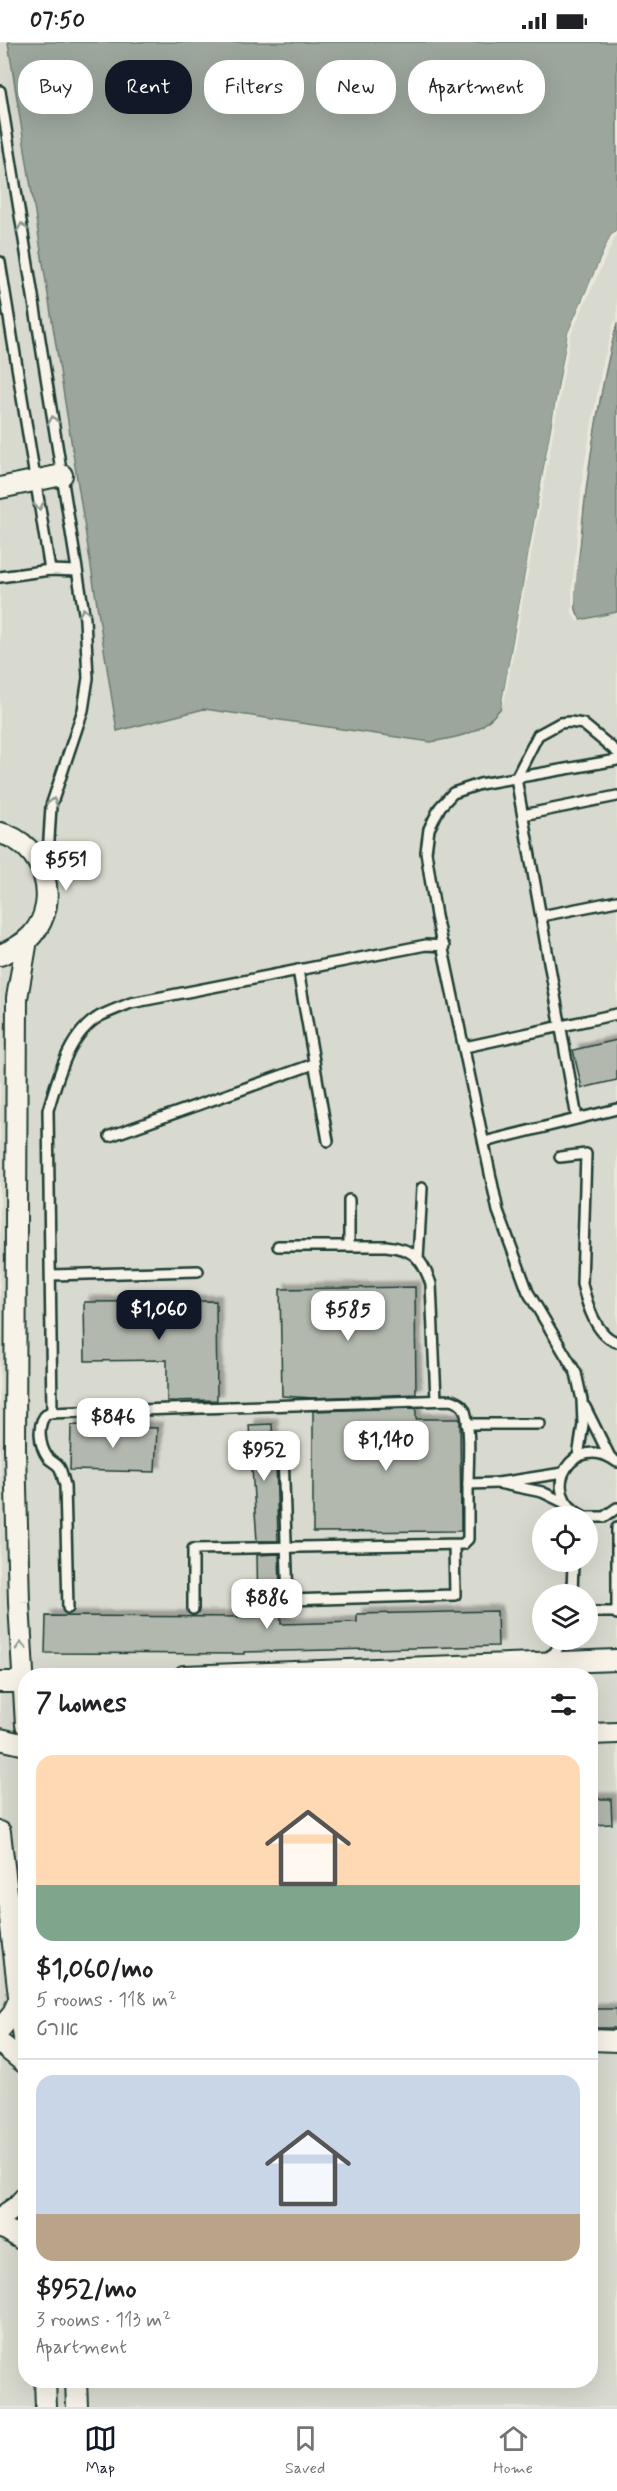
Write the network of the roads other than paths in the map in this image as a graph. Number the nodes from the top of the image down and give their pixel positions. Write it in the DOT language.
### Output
graph roads {
  1 [pos="0,91"];
  2 [pos="0,262"];
  3 [pos="62,475"];
  4 [pos="36,482"];
  5 [pos="0,488"];
  6 [pos="50,570"];
  7 [pos="77,571"];
  8 [pos="0,577"];
  9 [pos="617,752"];
  10 [pos="617,760"];
  11 [pos="516,778"];
  12 [pos="617,796"];
  13 [pos="523,815"];
  14 [pos="0,833"];
  15 [pos="46,881"];
  16 [pos="617,901"];
  17 [pos="541,916"];
  18 [pos="27,940"];
  19 [pos="444,946"];
  20 [pos="0,955"];
  21 [pos="298,970"];
  22 [pos="617,1014"];
  23 [pos="560,1025"];
  24 [pos="465,1047"];
  25 [pos="314,1064"];
  26 [pos="617,1109"];
  27 [pos="577,1118"];
  28 [pos="110,1136"];
  29 [pos="328,1141"];
  30 [pos="484,1142"];
  31 [pos="560,1157"];
  32 [pos="422,1188"];
  33 [pos="349,1200"];
  34 [pos="349,1245"];
  35 [pos="278,1246"];
  36 [pos="418,1259"];
  37 [pos="198,1271"];
  38 [pos="51,1275"];
  39 [pos="617,1342"];
  40 [pos="436,1400"];
  41 [pos="582,1400"];
  42 [pos="52,1413"];
  43 [pos="467,1424"];
  44 [pos="540,1424"];
  45 [pos="283,1453"];
  46 [pos="578,1457"];
  47 [pos="613,1460"];
  48 [pos="563,1473"];
  49 [pos="498,1483"];
  50 [pos="468,1484"];
  51 [pos="567,1504"];
  52 [pos="617,1508"];
  53 [pos="598,1517"];
  54 [pos="617,1528"];
  55 [pos="454,1545"];
  56 [pos="286,1547"];
  57 [pos="68,1608"];
  58 [pos="193,1609"];
  59 [pos="598,1612"];
  60 [pos="616,1613"];
  61 [pos="556,1650"];
  62 [pos="617,1660"];
  63 [pos="541,1661"];
  64 [pos="23,1668"];
  65 [pos="374,1668"];
  66 [pos="0,1682"];
  67 [pos="18,1682"];
  68 [pos="617,1733"];
  69 [pos="598,1734"];
  70 [pos="0,1739"];
  71 [pos="18,1743"];
  72 [pos="0,1832"];
  73 [pos="18,1991"];
  74 [pos="18,2002"];
  75 [pos="0,2029"];
  76 [pos="598,2040"];
  77 [pos="617,2041"];
  78 [pos="0,2043"];
  79 [pos="18,2058"];
  80 [pos="18,2205"];
  81 [pos="0,2218"];
  82 [pos="0,2228"];
  83 [pos="18,2237"];
  84 [pos="45,2388"];
  85 [pos="76,2388"];
  86 [pos="46,2407"];
  87 [pos="77,2407"];
  3 -- 1 [label="lane, one-way"];
  2 -- 4 [label="lane"];
  3 -- 4 [label="street"];
  3 -- 7 [label="lane"];
  4 -- 5 [label="street"];
  4 -- 6 [label="lane, one-way"];
  6 -- 7 [label="lane"];
  6 -- 8 [label="lane"];
  15 -- 7 [label="lane, one-way"];
  9 -- 11 [label="lane"];
  10 -- 11 [label="lane"];
  11 -- 13 [label="lane"];
  11 -- 19 [label="lane"];
  12 -- 13 [label="lane"];
  13 -- 17 [label="lane"];
  14 -- 15 [label="street"];
  15 -- 18 [label="street"];
  16 -- 17 [label="lane"];
  17 -- 23 [label="lane"];
  18 -- 20 [label="street"];
  64 -- 18 [label="street, one-way"];
  19 -- 21 [label="lane"];
  19 -- 24 [label="lane"];
  21 -- 25 [label="lane"];
  21 -- 38 [label="lane"];
  22 -- 23 [label="lane"];
  23 -- 24 [label="lane"];
  23 -- 27 [label="lane"];
  24 -- 30 [label="lane"];
  25 -- 28 [label="lane"];
  25 -- 29 [label="lane"];
  26 -- 27 [label="lane"];
  27 -- 30 [label="lane"];
  30 -- 41 [label="lane"];
  31 -- 39 [label="lane"];
  32 -- 36 [label="lane"];
  33 -- 34 [label="lane"];
  34 -- 35 [label="lane"];
  34 -- 36 [label="lane"];
  36 -- 40 [label="lane"];
  37 -- 38 [label="lane"];
  38 -- 42 [label="lane"];
  40 -- 42 [label="lane"];
  40 -- 43 [label="lane"];
  41 -- 46 [label="lane"];
  41 -- 47 [label="lane"];
  42 -- 57 [label="lane"];
  43 -- 44 [label="lane"];
  43 -- 50 [label="lane"];
  45 -- 56 [label="lane"];
  46 -- 47 [label="lane"];
  46 -- 48 [label="lane"];
  48 -- 49 [label="lane"];
  48 -- 51 [label="lane"];
  49 -- 50 [label="lane"];
  49 -- 51 [label="lane"];
  50 -- 55 [label="lane"];
  52 -- 53 [label="lane"];
  54 -- 60 [label="lane"];
  55 -- 56 [label="lane"];
  55 -- 56 [label="lane"];
  56 -- 58 [label="lane"];
  59 -- 60 [label="lane"];
  61 -- 63 [label="lane"];
  62 -- 63 [label="street"];
  63 -- 65 [label="street"];
  66 -- 67 [label="street"];
  68 -- 69 [label="street"];
  70 -- 71 [label="street"];
  72 -- 73 [label="street"];
  74 -- 75 [label="street"];
  76 -- 77 [label="street"];
  78 -- 79 [label="street"];
  80 -- 81 [label="street"];
  82 -- 83 [label="street"];
  84 -- 86 [label="street"];
  85 -- 87 [label="street"];
}
